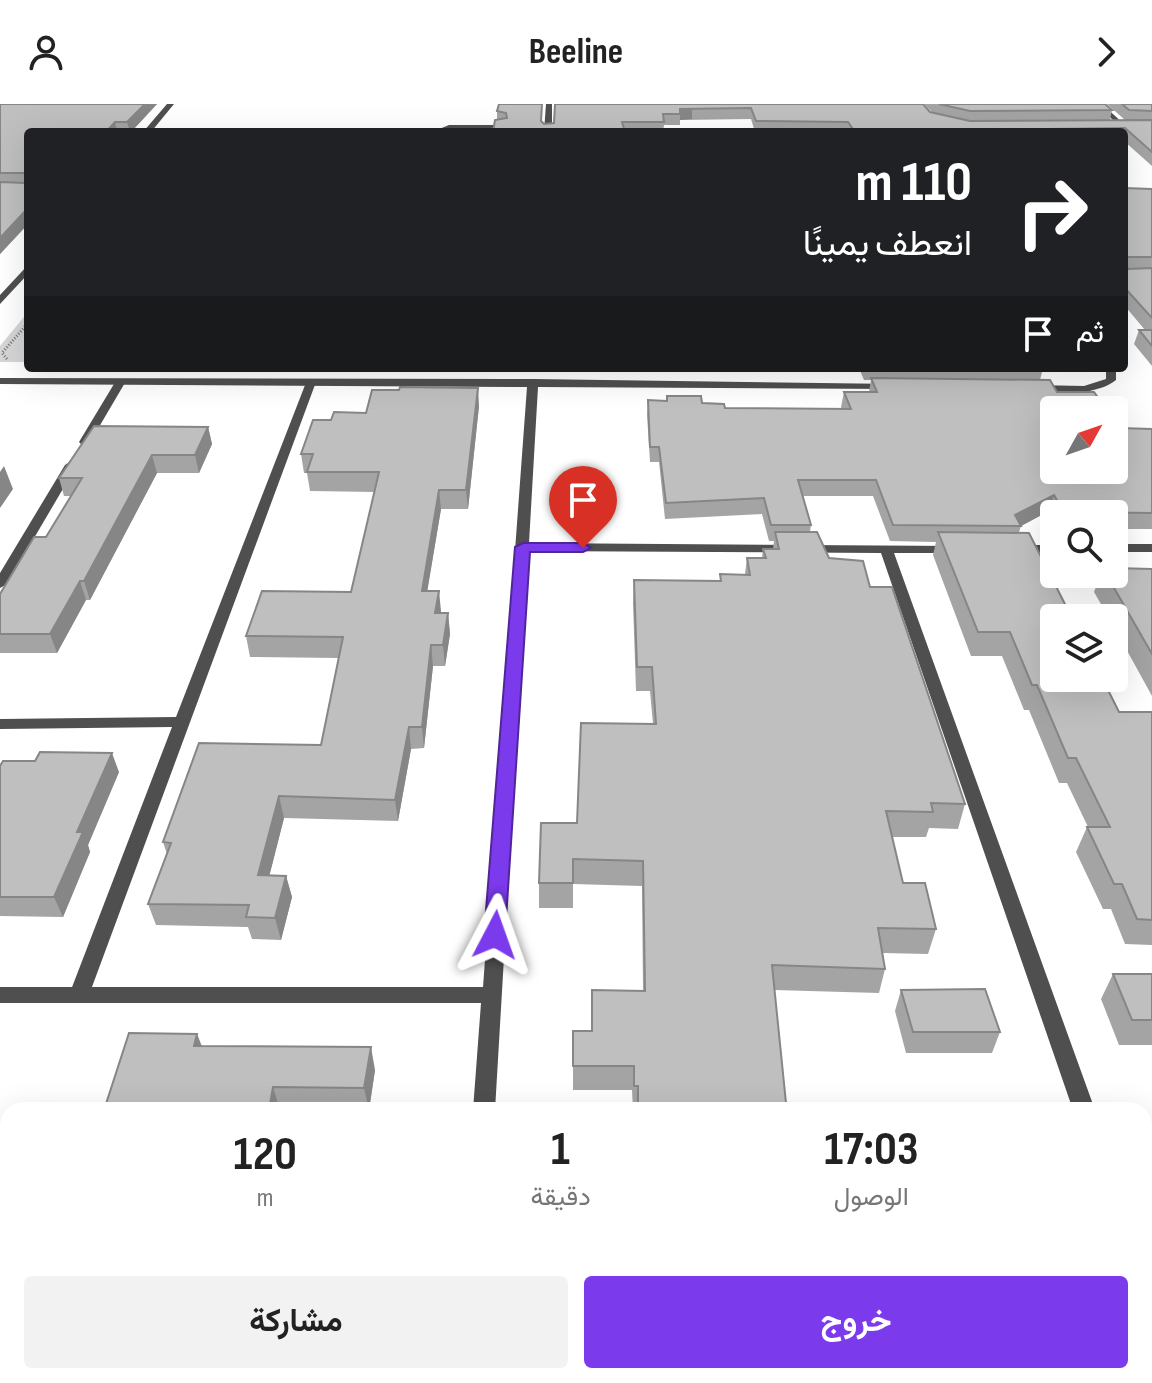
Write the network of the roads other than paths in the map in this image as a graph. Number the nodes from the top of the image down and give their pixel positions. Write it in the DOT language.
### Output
graph roads {
  1 [pos="171,104"];
  2 [pos="549,104"];
  3 [pos="1098,104"];
  4 [pos="504,113"];
  5 [pos="1107,126"];
  6 [pos="1123,126"];
  7 [pos="1138,126"];
  8 [pos="150,128"];
  9 [pos="500,128"];
  10 [pos="548,128"];
  11 [pos="24,273"];
  12 [pos="0,301"];
  13 [pos="1111,372"];
  14 [pos="0,381"];
  15 [pos="121,381"];
  16 [pos="311,382"];
  17 [pos="533,382"];
  18 [pos="901,386"];
  19 [pos="1028,388"];
  20 [pos="523,547"];
  21 [pos="1128,548"];
  22 [pos="1152,548"];
  23 [pos="886,549"];
  24 [pos="962,549"];
  25 [pos="1008,549"];
  26 [pos="1040,549"];
  27 [pos="0,584"];
  28 [pos="182,722"];
  29 [pos="0,724"];
  30 [pos="0,995"];
  31 [pos="79,995"];
  32 [pos="491,995"];
  33 [pos="484,1102"];
  34 [pos="1081,1102"];
  1 -- 8 [label="street"];
  2 -- 10 [label="street"];
  3 -- 6 [label="street"];
  4 -- 9 [label="street"];
  5 -- 6 [label="street"];
  6 -- 7 [label="street"];
  11 -- 12 [label="street"];
  13 -- 19 [label="street"];
  14 -- 15 [label="street"];
  15 -- 16 [label="street"];
  15 -- 27 [label="street"];
  16 -- 17 [label="street"];
  16 -- 28 [label="street"];
  17 -- 18 [label="street"];
  17 -- 20 [label="street"];
  20 -- 23 [label="street"];
  20 -- 32 [label="street"];
  21 -- 22 [label="street"];
  23 -- 24 [label="street"];
  23 -- 34 [label="street"];
  25 -- 26 [label="street"];
  28 -- 29 [label="street"];
  28 -- 31 [label="street"];
  30 -- 31 [label="street"];
  31 -- 32 [label="street"];
  32 -- 33 [label="street"];
}
